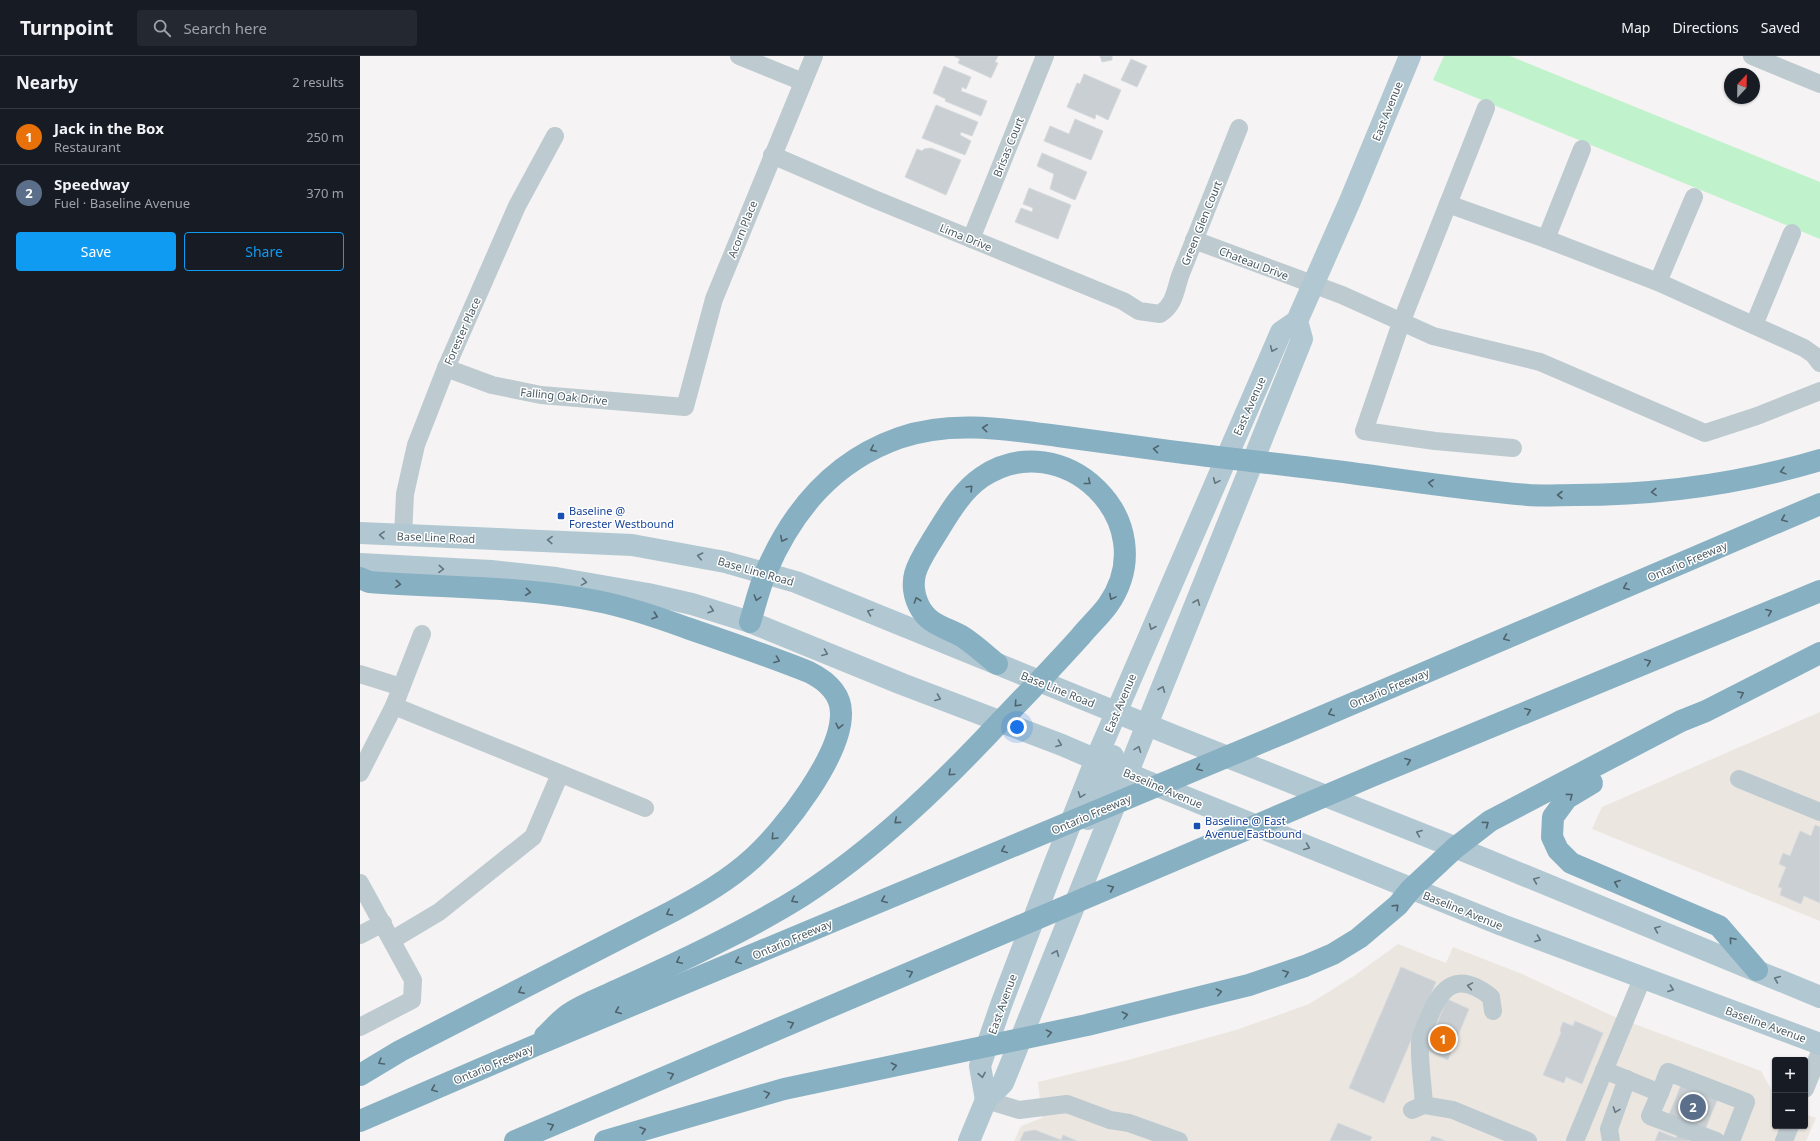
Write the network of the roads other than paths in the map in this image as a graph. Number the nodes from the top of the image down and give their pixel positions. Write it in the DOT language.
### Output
graph roads {
  1 [pos="739,56"];
  2 [pos="814,56"];
  3 [pos="1045,56"];
  4 [pos="1410,56"];
  5 [pos="1752,56"];
  6 [pos="803,82"];
  7 [pos="1820,84"];
  8 [pos="1486,108"];
  9 [pos="1239,128"];
  10 [pos="555,136"];
  11 [pos="1582,150"];
  12 [pos="772,155"];
  13 [pos="1694,197"];
  14 [pos="1448,204"];
  15 [pos="1792,233"];
  16 [pos="971,239"];
  17 [pos="1546,239"];
  18 [pos="1194,240"];
  19 [pos="1658,282"];
  20 [pos="1314,286"];
  21 [pos="1160,314"];
  22 [pos="1298,321"];
  23 [pos="1401,323"];
  24 [pos="1754,325"];
  25 [pos="1820,363"];
  26 [pos="446,368"];
  27 [pos="1820,391"];
  28 [pos="685,407"];
  29 [pos="1513,448"];
  30 [pos="1820,460"];
  31 [pos="1820,504"];
  32 [pos="360,533"];
  33 [pos="403,536"];
  34 [pos="360,564"];
  35 [pos="765,573"];
  36 [pos="360,578"];
  37 [pos="1820,591"];
  38 [pos="750,622"];
  39 [pos="422,634"];
  40 [pos="1820,653"];
  41 [pos="997,664"];
  42 [pos="360,674"];
  43 [pos="401,687"];
  44 [pos="394,706"];
  45 [pos="1706,711"];
  46 [pos="1131,718"];
  47 [pos="1112,766"];
  48 [pos="360,773"];
  49 [pos="560,774"];
  50 [pos="1739,779"];
  51 [pos="645,808"];
  52 [pos="1820,812"];
  53 [pos="1455,848"];
  54 [pos="360,883"];
  55 [pos="1411,889"];
  56 [pos="383,923"];
  57 [pos="360,935"];
  58 [pos="392,940"];
  59 [pos="1757,970"];
  60 [pos="1642,979"];
  61 [pos="1820,997"];
  62 [pos="1493,1011"];
  63 [pos="360,1027"];
  64 [pos="1820,1044"];
  65 [pos="534,1046"];
  66 [pos="1820,1052"];
  67 [pos="1604,1070"];
  68 [pos="360,1075"];
  69 [pos="1627,1079"];
  70 [pos="1808,1082"];
  71 [pos="1660,1093"];
  72 [pos="986,1100"];
  73 [pos="360,1121"];
  74 [pos="1789,1129"];
  75 [pos="515,1141"];
  76 [pos="605,1141"];
  77 [pos="969,1141"];
  78 [pos="1179,1141"];
  79 [pos="1528,1141"];
  80 [pos="1575,1141"];
  81 [pos="1611,1141"];
  82 [pos="1728,1141"];
  83 [pos="1784,1141"];
  1 -- 6 [label="street"];
  2 -- 6 [label="street, Acorn Place"];
  3 -- 16 [label="street, Brisas Court"];
  4 -- 20 [label="main road, East Avenue"];
  5 -- 7 [label="street"];
  6 -- 12 [label="street, Acorn Place"];
  8 -- 14 [label="street"];
  9 -- 18 [label="street, Green Glen Court"];
  10 -- 26 [label="street, Forester Place"];
  11 -- 17 [label="street"];
  12 -- 16 [label="street, Lima Drive"];
  12 -- 28 [label="street, Acorn Place"];
  13 -- 19 [label="street"];
  14 -- 17 [label="street"];
  14 -- 23 [label="street"];
  15 -- 24 [label="street"];
  16 -- 21 [label="street, Lima Drive"];
  17 -- 19 [label="street"];
  18 -- 20 [label="street, Chateau Drive"];
  18 -- 21 [label="street, Green Glen Court"];
  19 -- 24 [label="street"];
  20 -- 22 [label="main road, East Avenue"];
  20 -- 23 [label="street, Chateau Drive"];
  46 -- 22 [label="main road, East Avenue, one-way"];
  22 -- 46 [label="main road, East Avenue, one-way"];
  23 -- 27 [label="street, Chateau Drive"];
  23 -- 29 [label="street"];
  24 -- 25 [label="street"];
  26 -- 28 [label="street, Falling Oak Drive"];
  26 -- 33 [label="street, Forester Place"];
  30 -- 35 [label="highway, one-way"];
  31 -- 65 [label="highway, Ontario Freeway, one-way"];
  33 -- 32 [label="main road, Base Line Road, one-way"];
  35 -- 33 [label="main road, Base Line Road, one-way"];
  34 -- 38 [label="main road, one-way"];
  35 -- 38 [label="highway, one-way"];
  41 -- 35 [label="main road, Base Line Road, one-way"];
  36 -- 68 [label="highway, one-way"];
  75 -- 37 [label="highway, one-way"];
  38 -- 47 [label="main road, one-way"];
  39 -- 43 [label="street"];
  45 -- 40 [label="highway, one-way"];
  41 -- 46 [label="main road, Base Line Road"];
  41 -- 65 [label="highway, one-way"];
  42 -- 43 [label="street"];
  43 -- 44 [label="street"];
  44 -- 48 [label="street"];
  44 -- 49 [label="street"];
  53 -- 45 [label="highway, one-way"];
  59 -- 45 [label="highway, one-way"];
  47 -- 46 [label="main road, East Avenue, one-way"];
  46 -- 47 [label="main road, East Avenue"];
  53 -- 46 [label="main road, one-way"];
  47 -- 55 [label="main road, Baseline Avenue, one-way"];
  72 -- 47 [label="main road, East Avenue, one-way"];
  47 -- 72 [label="main road, East Avenue, one-way"];
  49 -- 51 [label="street"];
  49 -- 58 [label="street"];
  50 -- 52 [label="street"];
  53 -- 55 [label="highway"];
  59 -- 53 [label="main road, one-way"];
  54 -- 56 [label="street"];
  55 -- 60 [label="main road, Baseline Avenue, one-way"];
  76 -- 55 [label="highway, one-way"];
  56 -- 57 [label="street"];
  56 -- 58 [label="street"];
  58 -- 63 [label="street"];
  61 -- 59 [label="main road, one-way"];
  60 -- 64 [label="main road, Baseline Avenue, one-way"];
  60 -- 67 [label="street"];
  62 -- 79 [label="street, one-way"];
  65 -- 73 [label="highway, Ontario Freeway, one-way"];
  66 -- 70 [label="street"];
  67 -- 69 [label="street"];
  67 -- 80 [label="street"];
  69 -- 71 [label="street"];
  69 -- 81 [label="street, one-way"];
  71 -- 82 [label="street"];
  71 -- 82 [label="street"];
  72 -- 77 [label="main road, East Avenue"];
  72 -- 78 [label="street"];
  74 -- 83 [label="street"];
}
